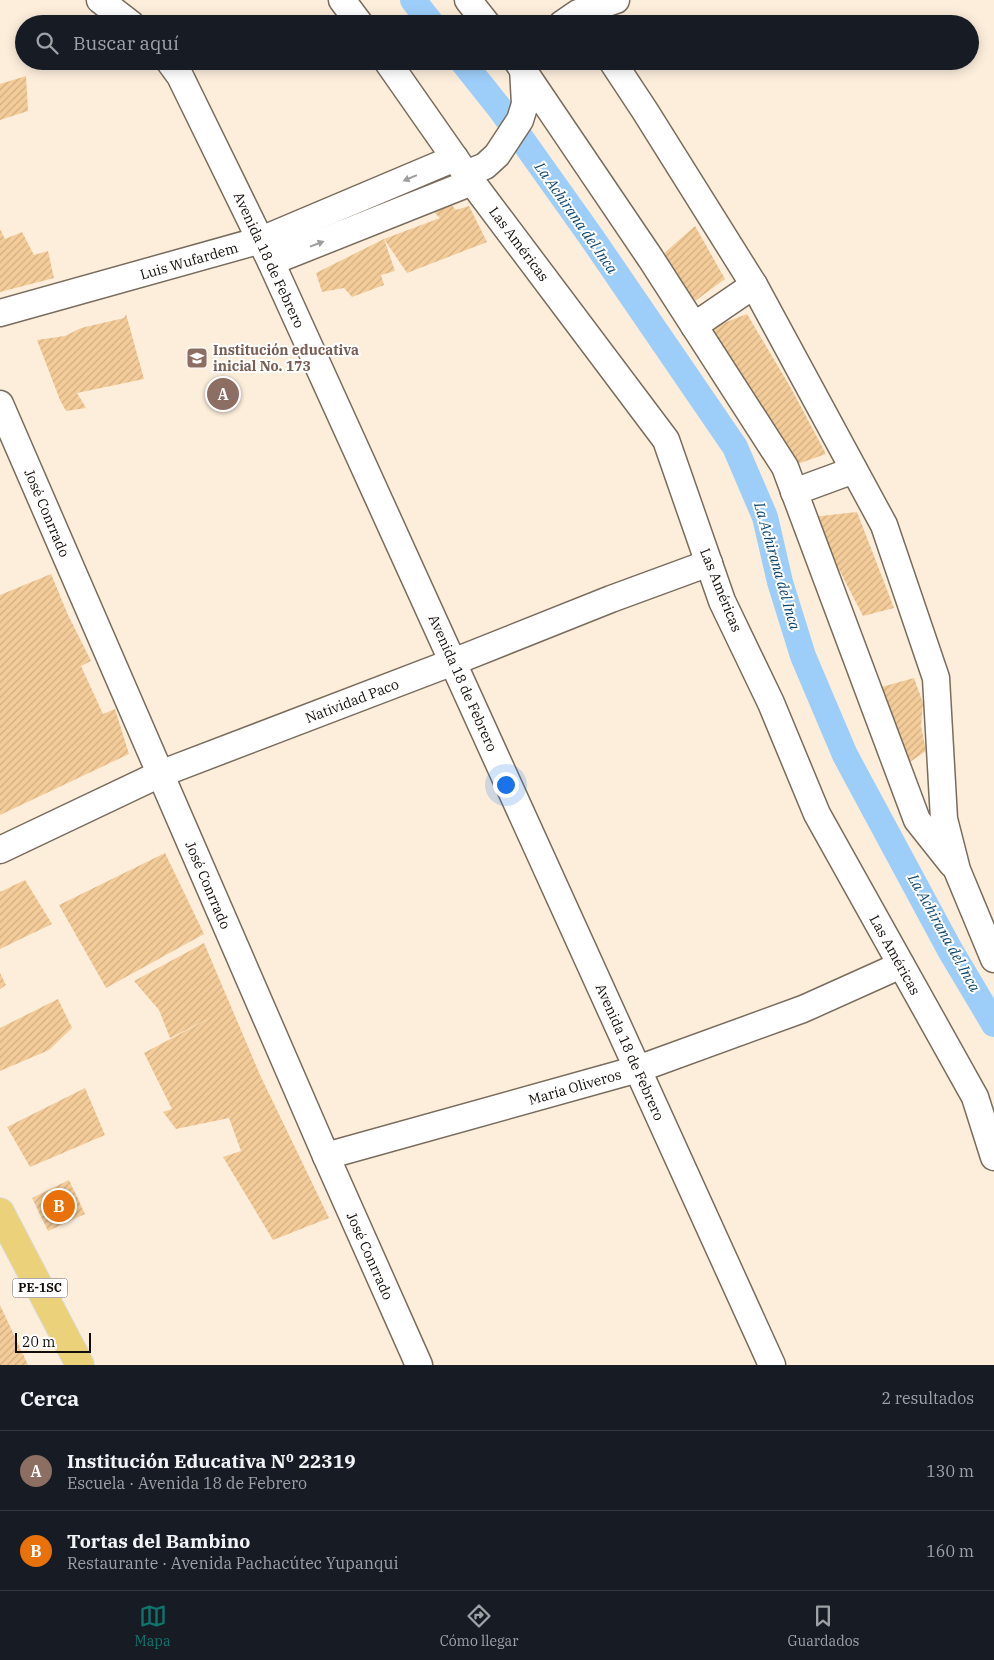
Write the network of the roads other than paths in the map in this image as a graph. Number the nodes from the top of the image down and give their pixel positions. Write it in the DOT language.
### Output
graph roads {
  1 [pos="100,0"];
  2 [pos="342,0"];
  3 [pos="468,0"];
  4 [pos="616,0"];
  5 [pos="119,15"];
  6 [pos="353,15"];
  7 [pos="480,15"];
  8 [pos="574,15"];
  9 [pos="176,70"];
  10 [pos="393,70"];
  11 [pos="523,70"];
  12 [pos="527,70"];
  13 [pos="618,70"];
  14 [pos="465,172"];
  15 [pos="266,251"];
  16 [pos="754,286"];
  17 [pos="0,313"];
  18 [pos="694,326"];
  19 [pos="0,404"];
  20 [pos="854,470"];
  21 [pos="794,492"];
  22 [pos="709,563"];
  23 [pos="453,662"];
  24 [pos="160,774"];
  25 [pos="0,850"];
  26 [pos="957,870"];
  27 [pos="994,959"];
  28 [pos="901,965"];
  29 [pos="638,1069"];
  30 [pos="326,1156"];
  31 [pos="994,1157"];
  32 [pos="0,1212"];
  33 [pos="80,1365"];
  34 [pos="419,1365"];
  35 [pos="772,1365"];
  1 -- 5 [label="street"];
  2 -- 6 [label="street"];
  3 -- 7 [label="street"];
  4 -- 8 [label="street"];
  9 -- 15 [label="street, Avenida 18 de Febrero"];
  10 -- 14 [label="street, Las Américas"];
  11 -- 14 [label="street, Luis Wufardem"];
  12 -- 18 [label="street"];
  13 -- 16 [label="street"];
  14 -- 15 [label="street, Luis Wufardem"];
  14 -- 22 [label="street, Las Américas"];
  15 -- 17 [label="street, Luis Wufardem"];
  15 -- 23 [label="street, Avenida 18 de Febrero"];
  16 -- 18 [label="street"];
  16 -- 20 [label="street"];
  18 -- 21 [label="street"];
  19 -- 24 [label="street, José Conrrado"];
  20 -- 21 [label="street"];
  20 -- 26 [label="street"];
  21 -- 26 [label="street"];
  22 -- 23 [label="street, Natividad Paco"];
  22 -- 28 [label="street, Las Américas"];
  23 -- 24 [label="street, Natividad Paco"];
  23 -- 29 [label="street, Avenida 18 de Febrero"];
  24 -- 25 [label="street, Natividad Paco"];
  24 -- 30 [label="street, José Conrrado"];
  26 -- 27 [label="street"];
  28 -- 29 [label="street, María Oliveros"];
  28 -- 31 [label="street, Las Américas"];
  29 -- 30 [label="street, María Oliveros"];
  29 -- 35 [label="street, Avenida 18 de Febrero"];
  30 -- 34 [label="street, José Conrrado"];
  32 -- 33 [label="main road, PE-1SC"];
}
